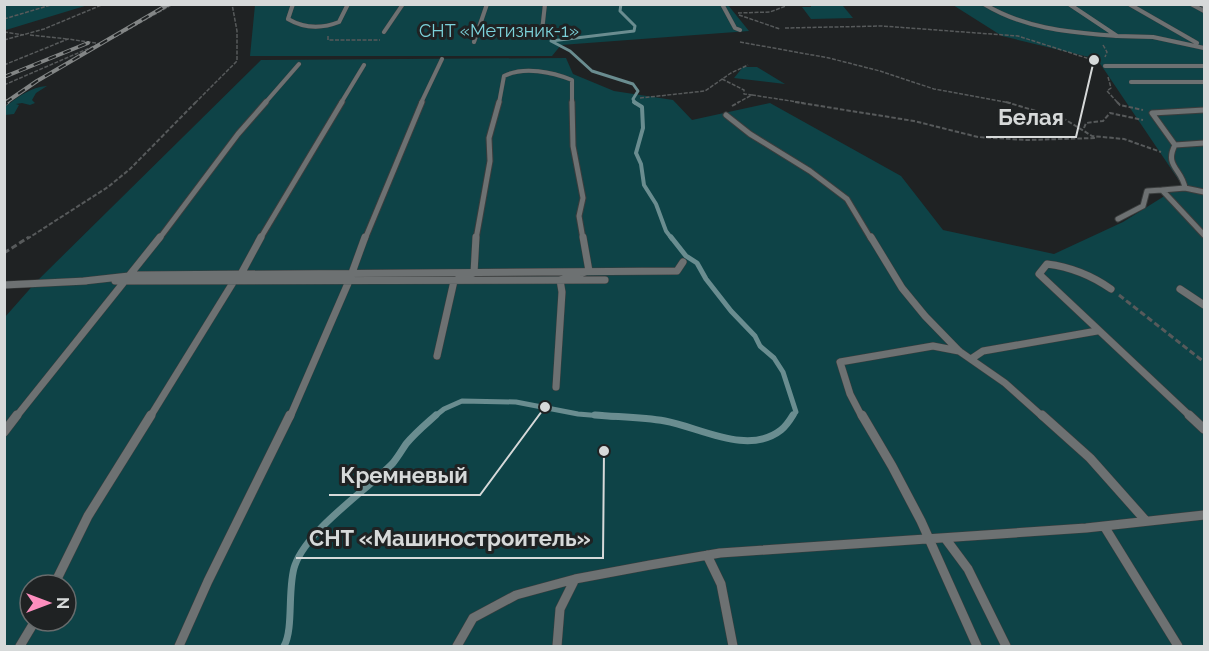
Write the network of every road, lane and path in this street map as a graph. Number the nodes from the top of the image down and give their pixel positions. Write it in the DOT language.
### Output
graph roads {
  1 [pos="54,4"];
  2 [pos="104,4"];
  3 [pos="173,4"];
  4 [pos="232,4"];
  5 [pos="293,4"];
  6 [pos="348,4"];
  7 [pos="403,4"];
  8 [pos="487,4"];
  9 [pos="545,4"];
  10 [pos="722,4"];
  11 [pos="984,4"];
  12 [pos="1069,4"];
  13 [pos="1129,4"];
  14 [pos="1191,4"];
  15 [pos="786,6"];
  16 [pos="1204,11"];
  17 [pos="4,19"];
  18 [pos="314,28"];
  19 [pos="785,28"];
  20 [pos="780,29"];
  21 [pos="740,30"];
  22 [pos="542,31"];
  23 [pos="4,32"];
  24 [pos="384,32"];
  25 [pos="1092,33"];
  26 [pos="26,35"];
  27 [pos="1117,36"];
  28 [pos="68,39"];
  29 [pos="4,40"];
  30 [pos="474,42"];
  31 [pos="740,42"];
  32 [pos="97,44"];
  33 [pos="1204,47"];
  34 [pos="442,59"];
  35 [pos="299,64"];
  36 [pos="4,65"];
  37 [pos="364,65"];
  38 [pos="748,65"];
  39 [pos="1106,66"];
  40 [pos="1204,66"];
  41 [pos="722,79"];
  42 [pos="1131,82"];
  43 [pos="1204,82"];
  44 [pos="4,85"];
  45 [pos="752,95"];
  46 [pos="640,98"];
  47 [pos="1204,110"];
  48 [pos="1152,114"];
  49 [pos="726,115"];
  50 [pos="1085,130"];
  51 [pos="1092,136"];
  52 [pos="1100,138"];
  53 [pos="1085,139"];
  54 [pos="1204,143"];
  55 [pos="1175,145"];
  56 [pos="1170,154"];
  57 [pos="1185,188"];
  58 [pos="1162,190"];
  59 [pos="1204,192"];
  60 [pos="1118,219"];
  61 [pos="1204,235"];
  62 [pos="4,253"];
  63 [pos="683,262"];
  64 [pos="589,271"];
  65 [pos="474,273"];
  66 [pos="241,274"];
  67 [pos="131,275"];
  68 [pos="350,278"];
  69 [pos="560,280"];
  70 [pos="605,280"];
  71 [pos="84,281"];
  72 [pos="123,281"];
  73 [pos="234,281"];
  74 [pos="454,281"];
  75 [pos="4,285"];
  76 [pos="1111,289"];
  77 [pos="1180,289"];
  78 [pos="1204,305"];
  79 [pos="1097,331"];
  80 [pos="959,351"];
  81 [pos="437,356"];
  82 [pos="971,359"];
  83 [pos="1204,362"];
  84 [pos="556,387"];
  85 [pos="1204,429"];
  86 [pos="4,432"];
  87 [pos="1204,514"];
  88 [pos="1146,522"];
  89 [pos="1104,526"];
  90 [pos="945,538"];
  91 [pos="928,539"];
  92 [pos="707,555"];
  93 [pos="60,573"];
  94 [pos="575,579"];
  95 [pos="28,633"];
  96 [pos="20,646"];
  97 [pos="179,646"];
  98 [pos="457,646"];
  99 [pos="557,646"];
  100 [pos="733,646"];
  101 [pos="977,646"];
  102 [pos="1006,646"];
  103 [pos="1178,646"];
  1 -- 17 [label="path"];
  2 -- 26 [label="path"];
  3 -- 32 [label="path"];
  4 -- 62 [label="path"];
  5 -- 18 [label="lane"];
  6 -- 18 [label="lane"];
  7 -- 24 [label="lane"];
  8 -- 30 [label="lane"];
  9 -- 22 [label="lane"];
  10 -- 21 [label="lane"];
  11 -- 25 [label="lane"];
  12 -- 27 [label="lane"];
  13 -- 33 [label="lane"];
  14 -- 16 [label="lane"];
  15 -- 20 [label="path"];
  18 -- 24 [label="path"];
  19 -- 25 [label="path"];
  23 -- 26 [label="path"];
  25 -- 27 [label="lane"];
  26 -- 28 [label="path"];
  26 -- 29 [label="path"];
  27 -- 33 [label="lane"];
  28 -- 32 [label="path"];
  28 -- 36 [label="path"];
  31 -- 50 [label="path"];
  32 -- 44 [label="path"];
  34 -- 68 [label="lane"];
  35 -- 67 [label="lane"];
  37 -- 66 [label="lane"];
  38 -- 41 [label="path"];
  39 -- 40 [label="lane"];
  39 -- 48 [label="path"];
  41 -- 45 [label="path"];
  41 -- 46 [label="path"];
  42 -- 43 [label="lane"];
  45 -- 49 [label="path"];
  45 -- 53 [label="path"];
  47 -- 48 [label="lane"];
  48 -- 50 [label="path"];
  48 -- 55 [label="lane"];
  49 -- 80 [label="lane"];
  50 -- 51 [label="path"];
  51 -- 52 [label="path"];
  51 -- 53 [label="path"];
  52 -- 53 [label="path"];
  52 -- 56 [label="path"];
  54 -- 55 [label="lane"];
  55 -- 56 [label="lane"];
  56 -- 57 [label="lane"];
  57 -- 58 [label="lane"];
  57 -- 59 [label="lane"];
  58 -- 60 [label="lane"];
  58 -- 61 [label="lane"];
  63 -- 64 [label="lane"];
  64 -- 65 [label="lane"];
  64 -- 65 [label="lane"];
  64 -- 69 [label="lane"];
  65 -- 68 [label="lane"];
  65 -- 74 [label="lane"];
  66 -- 67 [label="lane"];
  66 -- 68 [label="lane"];
  66 -- 73 [label="lane"];
  67 -- 71 [label="lane"];
  67 -- 72 [label="lane"];
  68 -- 73 [label="lane"];
  68 -- 74 [label="lane"];
  68 -- 97 [label="lane"];
  69 -- 70 [label="lane"];
  69 -- 74 [label="lane"];
  69 -- 84 [label="lane"];
  71 -- 72 [label="lane"];
  71 -- 75 [label="lane"];
  72 -- 73 [label="lane"];
  72 -- 86 [label="lane"];
  73 -- 93 [label="lane"];
  74 -- 81 [label="lane"];
  76 -- 79 [label="lane"];
  76 -- 83 [label="path"];
  77 -- 78 [label="lane"];
  79 -- 82 [label="lane"];
  79 -- 85 [label="lane"];
  80 -- 82 [label="lane"];
  80 -- 91 [label="lane"];
  82 -- 88 [label="lane"];
  87 -- 88 [label="lane"];
  88 -- 89 [label="lane"];
  89 -- 90 [label="lane"];
  89 -- 103 [label="lane"];
  90 -- 91 [label="lane"];
  90 -- 102 [label="lane"];
  91 -- 92 [label="lane"];
  91 -- 101 [label="lane"];
  92 -- 94 [label="lane"];
  92 -- 100 [label="lane"];
  94 -- 98 [label="lane"];
  94 -- 99 [label="lane"];
  95 -- 96 [label="lane"];
}
